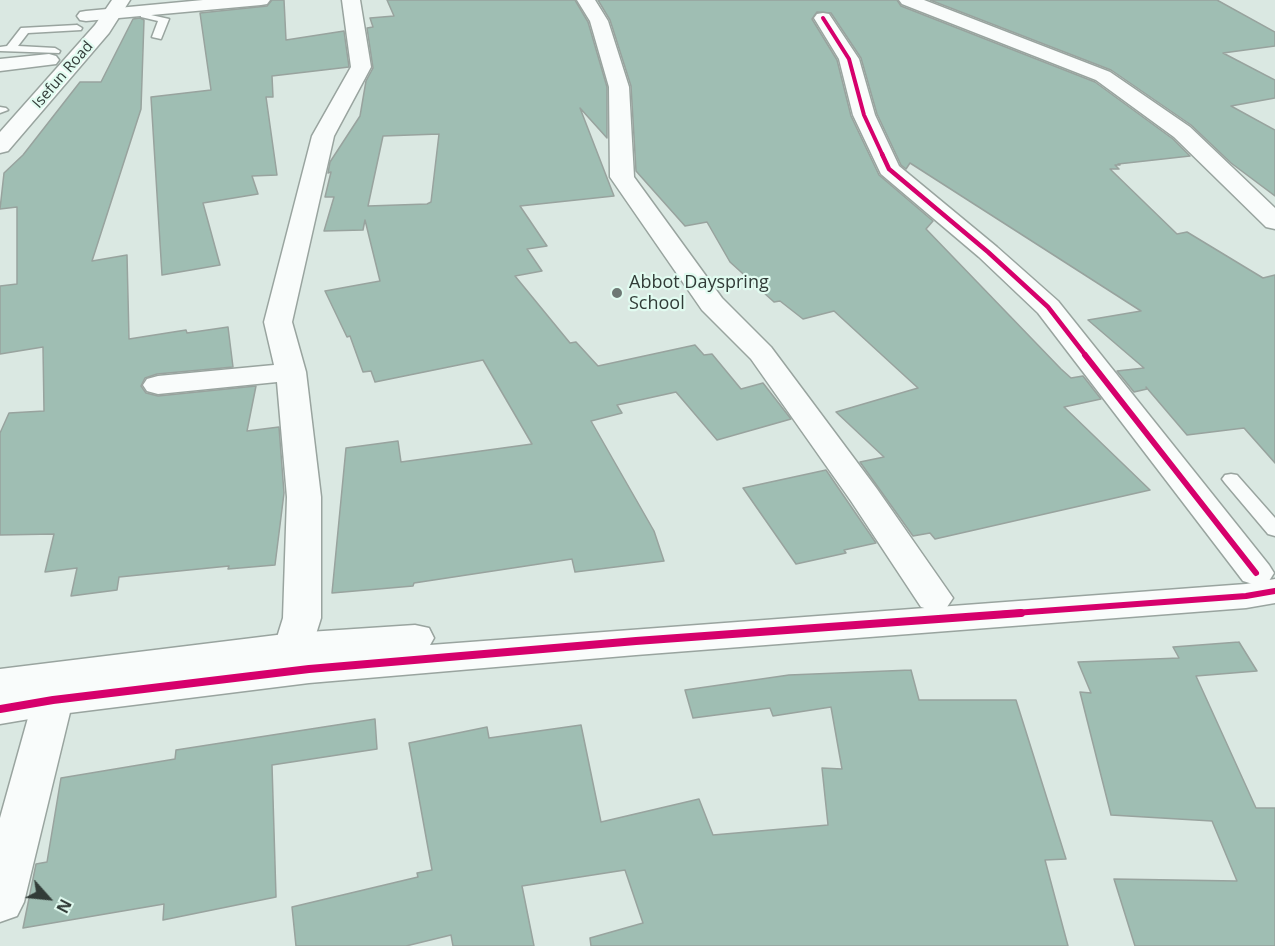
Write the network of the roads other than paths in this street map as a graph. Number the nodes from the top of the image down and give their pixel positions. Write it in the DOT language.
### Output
graph roads {
  1 [pos="261,0"];
  2 [pos="351,0"];
  3 [pos="586,0"];
  4 [pos="908,0"];
  5 [pos="145,11"];
  6 [pos="98,12"];
  7 [pos="823,18"];
  8 [pos="157,37"];
  9 [pos="5,48"];
  10 [pos="52,56"];
  11 [pos="0,65"];
  12 [pos="1,110"];
  13 [pos="0,146"];
  14 [pos="1275,222"];
  15 [pos="291,372"];
  16 [pos="158,385"];
  17 [pos="1231,478"];
  18 [pos="1275,530"];
  19 [pos="1269,578"];
  20 [pos="934,598"];
  21 [pos="293,647"];
  22 [pos="0,684"];
  23 [pos="53,700"];
  24 [pos="0,709"];
  25 [pos="0,902"];
  1 -- 5 [label="street"];
  2 -- 15 [label="street"];
  3 -- 20 [label="street"];
  4 -- 14 [label="street"];
  5 -- 6 [label="street"];
  5 -- 8 [label="lane"];
  6 -- 9 [label="lane"];
  6 -- 10 [label="street, Isefun Road"];
  6 -- 13 [label="street, Isefun Road"];
  7 -- 19 [label="street"];
  9 -- 10 [label="lane"];
  10 -- 11 [label="street"];
  10 -- 12 [label="street, Isefun Road"];
  15 -- 16 [label="street"];
  15 -- 21 [label="street"];
  17 -- 18 [label="lane"];
  19 -- 20 [label="street"];
  19 -- 23 [label="street"];
  20 -- 21 [label="street"];
  21 -- 22 [label="street"];
  23 -- 24 [label="street"];
  23 -- 25 [label="street"];
}
